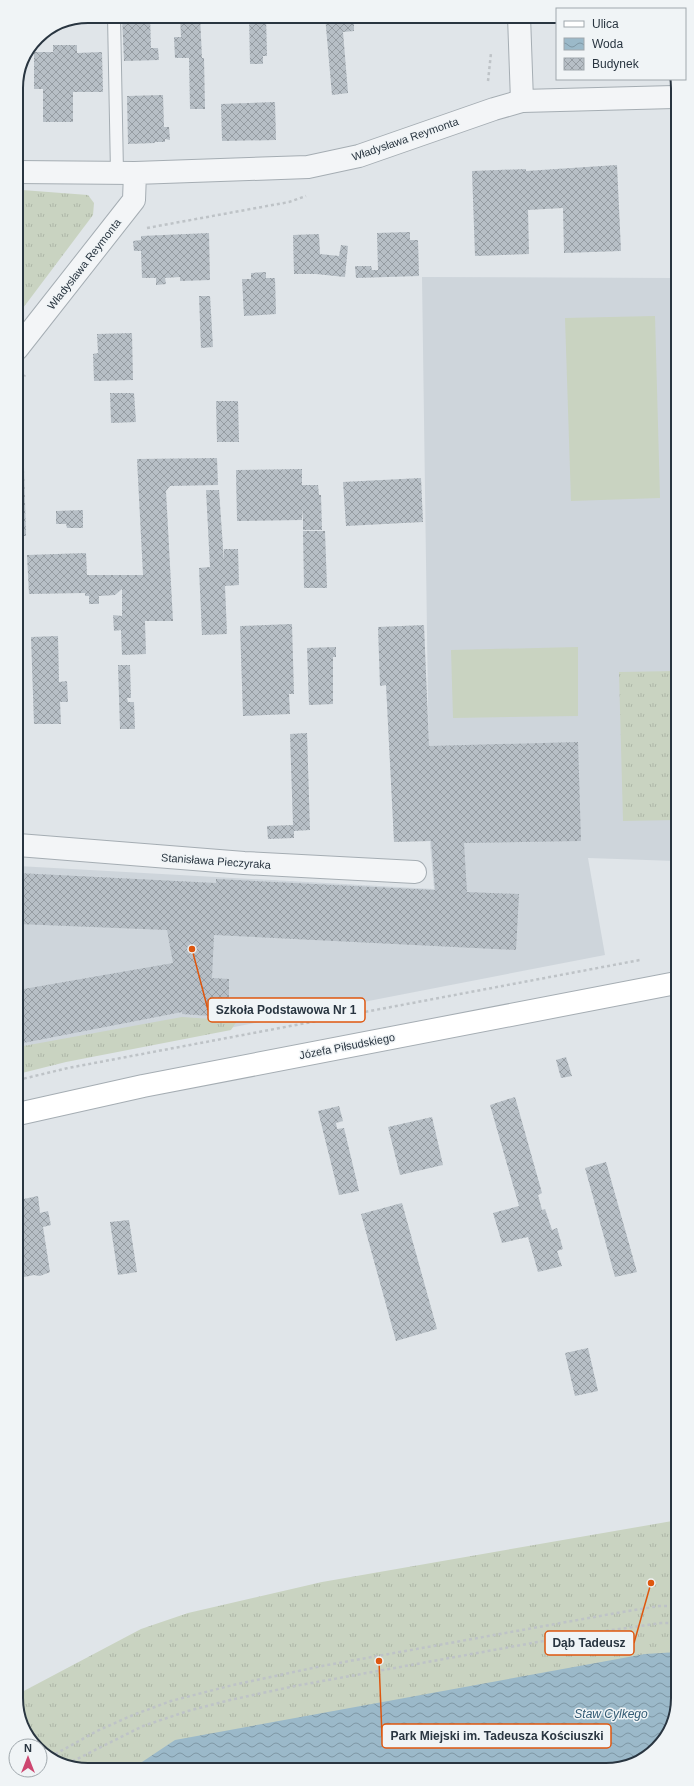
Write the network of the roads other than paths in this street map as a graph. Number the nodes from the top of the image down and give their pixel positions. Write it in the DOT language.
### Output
graph roads {
  1 [pos="115,23"];
  2 [pos="519,23"];
  3 [pos="671,97"];
  4 [pos="522,102"];
  5 [pos="23,172"];
  6 [pos="126,174"];
  7 [pos="23,341"];
  8 [pos="23,845"];
  9 [pos="415,872"];
  10 [pos="671,984"];
  11 [pos="23,1113"];
  1 -- 6 [label="lane"];
  2 -- 4 [label="street"];
  3 -- 4 [label="street, Władysława Reymonta"];
  4 -- 6 [label="street, Władysława Reymonta"];
  5 -- 6 [label="street, Władysława Reymonta"];
  6 -- 7 [label="street, Władysława Reymonta"];
  8 -- 9 [label="street, Stanisława Pieczyraka"];
  10 -- 11 [label="street, Józefa Piłsudskiego"];
}
